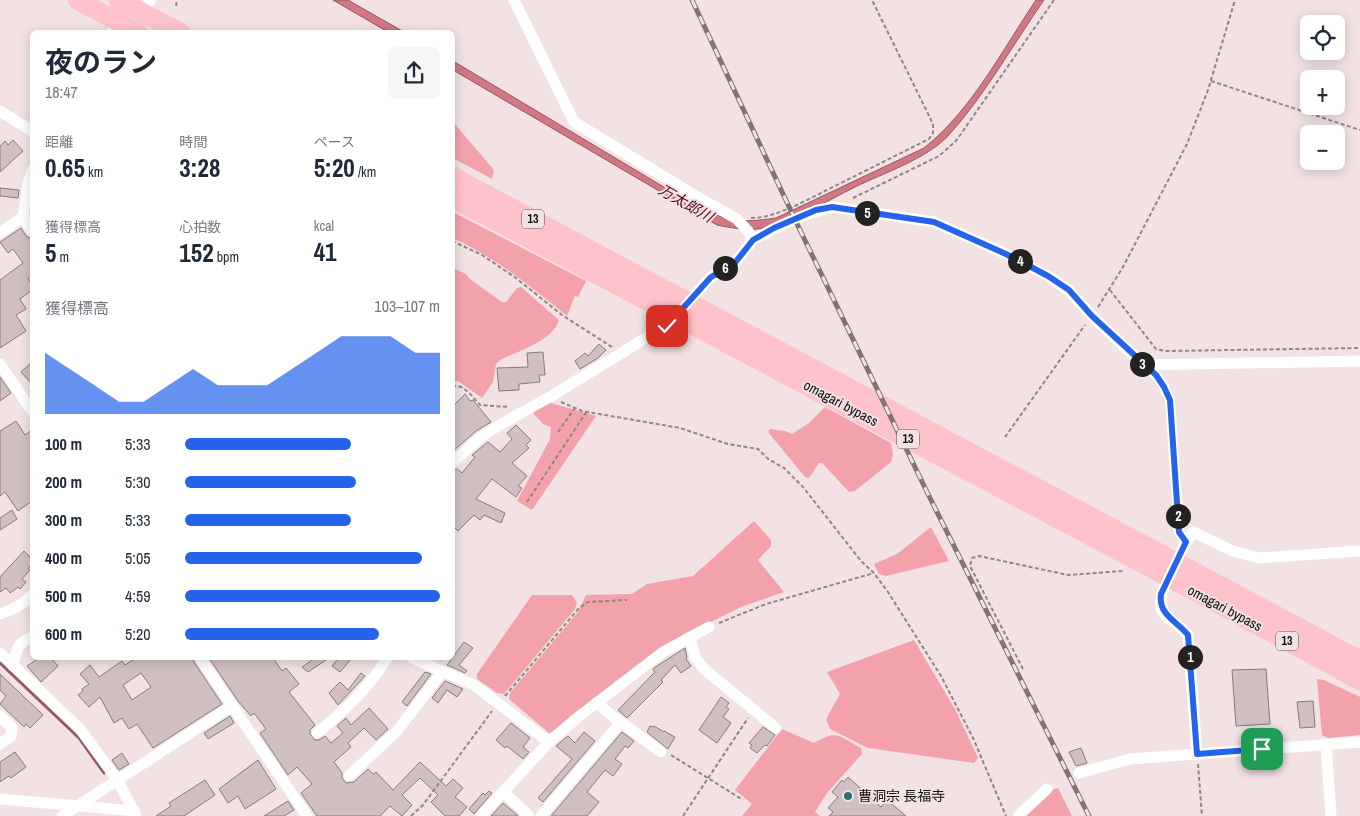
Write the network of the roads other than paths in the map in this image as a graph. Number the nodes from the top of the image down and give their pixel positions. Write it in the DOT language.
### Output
graph roads {
  1 [pos="77,0"];
  2 [pos="118,0"];
  3 [pos="514,0"];
  4 [pos="146,6"];
  5 [pos="124,30"];
  6 [pos="177,30"];
  7 [pos="0,111"];
  8 [pos="30,130"];
  9 [pos="30,177"];
  10 [pos="455,178"];
  11 [pos="455,200"];
  12 [pos="22,217"];
  13 [pos="30,229"];
  14 [pos="0,233"];
  15 [pos="750,235"];
  16 [pos="1360,361"];
  17 [pos="0,364"];
  18 [pos="30,408"];
  19 [pos="455,460"];
  20 [pos="1360,551"];
  21 [pos="1216,593"];
  22 [pos="30,597"];
  23 [pos="0,614"];
  24 [pos="709,627"];
  25 [pos="690,637"];
  26 [pos="30,638"];
  27 [pos="0,653"];
  28 [pos="201,660"];
  29 [pos="386,660"];
  30 [pos="417,660"];
  31 [pos="1360,660"];
  32 [pos="13,666"];
  33 [pos="443,671"];
  34 [pos="1360,681"];
  35 [pos="597,702"];
  36 [pos="232,706"];
  37 [pos="0,716"];
  38 [pos="621,722"];
  39 [pos="776,728"];
  40 [pos="317,733"];
  41 [pos="549,742"];
  42 [pos="1360,742"];
  43 [pos="0,744"];
  44 [pos="1326,744"];
  45 [pos="661,752"];
  46 [pos="1197,754"];
  47 [pos="1079,773"];
  48 [pos="349,776"];
  49 [pos="118,781"];
  50 [pos="1047,789"];
  51 [pos="504,792"];
  52 [pos="0,799"];
  53 [pos="79,806"];
  54 [pos="135,814"];
  55 [pos="62,816"];
  56 [pos="307,816"];
  57 [pos="480,816"];
  58 [pos="529,816"];
  59 [pos="541,816"];
  60 [pos="1018,816"];
  61 [pos="1331,816"];
  1 -- 5 [label="highway"];
  2 -- 4 [label="highway"];
  3 -- 15 [label="street"];
  4 -- 5 [label="street"];
  4 -- 6 [label="highway"];
  7 -- 8 [label="street"];
  9 -- 12 [label="street"];
  10 -- 21 [label="highway, omagari bypass / 13"];
  11 -- 21 [label="highway, omagari bypass / 13"];
  12 -- 13 [label="street"];
  12 -- 14 [label="street"];
  15 -- 16 [label="street"];
  15 -- 19 [label="street"];
  17 -- 18 [label="street"];
  20 -- 46 [label="street"];
  21 -- 31 [label="highway, omagari bypass / 13"];
  21 -- 34 [label="highway, omagari bypass / 13"];
  22 -- 23 [label="street"];
  24 -- 25 [label="street"];
  25 -- 35 [label="street"];
  25 -- 39 [label="street"];
  26 -- 32 [label="street"];
  27 -- 32 [label="street"];
  28 -- 36 [label="street"];
  29 -- 40 [label="street"];
  30 -- 33 [label="street"];
  32 -- 49 [label="street"];
  33 -- 41 [label="street"];
  33 -- 48 [label="street"];
  35 -- 38 [label="street"];
  35 -- 41 [label="street"];
  36 -- 49 [label="street"];
  36 -- 56 [label="street"];
  37 -- 43 [label="street"];
  38 -- 45 [label="street"];
  38 -- 59 [label="street"];
  41 -- 51 [label="street"];
  42 -- 44 [label="street"];
  44 -- 46 [label="street"];
  44 -- 61 [label="street"];
  46 -- 47 [label="street"];
  49 -- 53 [label="street"];
  49 -- 54 [label="street"];
  50 -- 60 [label="street"];
  51 -- 57 [label="street"];
  51 -- 58 [label="street"];
  52 -- 53 [label="street"];
  53 -- 54 [label="street"];
  53 -- 55 [label="street"];
}
